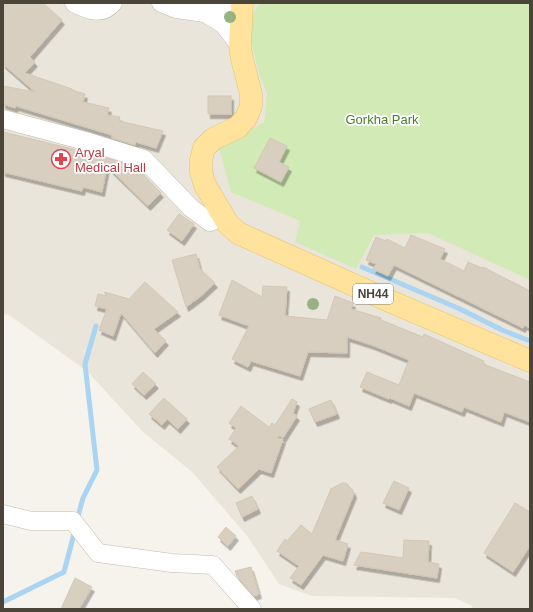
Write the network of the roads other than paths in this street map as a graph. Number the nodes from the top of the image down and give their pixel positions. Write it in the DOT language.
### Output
graph roads {
  1 [pos="74,3"];
  2 [pos="113,3"];
  3 [pos="161,3"];
  4 [pos="228,3"];
  5 [pos="242,3"];
  6 [pos="205,13"];
  7 [pos="240,46"];
  8 [pos="3,119"];
  9 [pos="224,216"];
  10 [pos="530,361"];
  11 [pos="3,514"];
  12 [pos="252,609"];
  1 -- 2 [label="street"];
  3 -- 6 [label="street"];
  4 -- 6 [label="street"];
  5 -- 7 [label="main road, NH44"];
  6 -- 7 [label="street"];
  7 -- 9 [label="main road, NH44"];
  8 -- 9 [label="street"];
  9 -- 10 [label="main road, NH44"];
  11 -- 12 [label="street"];
}
